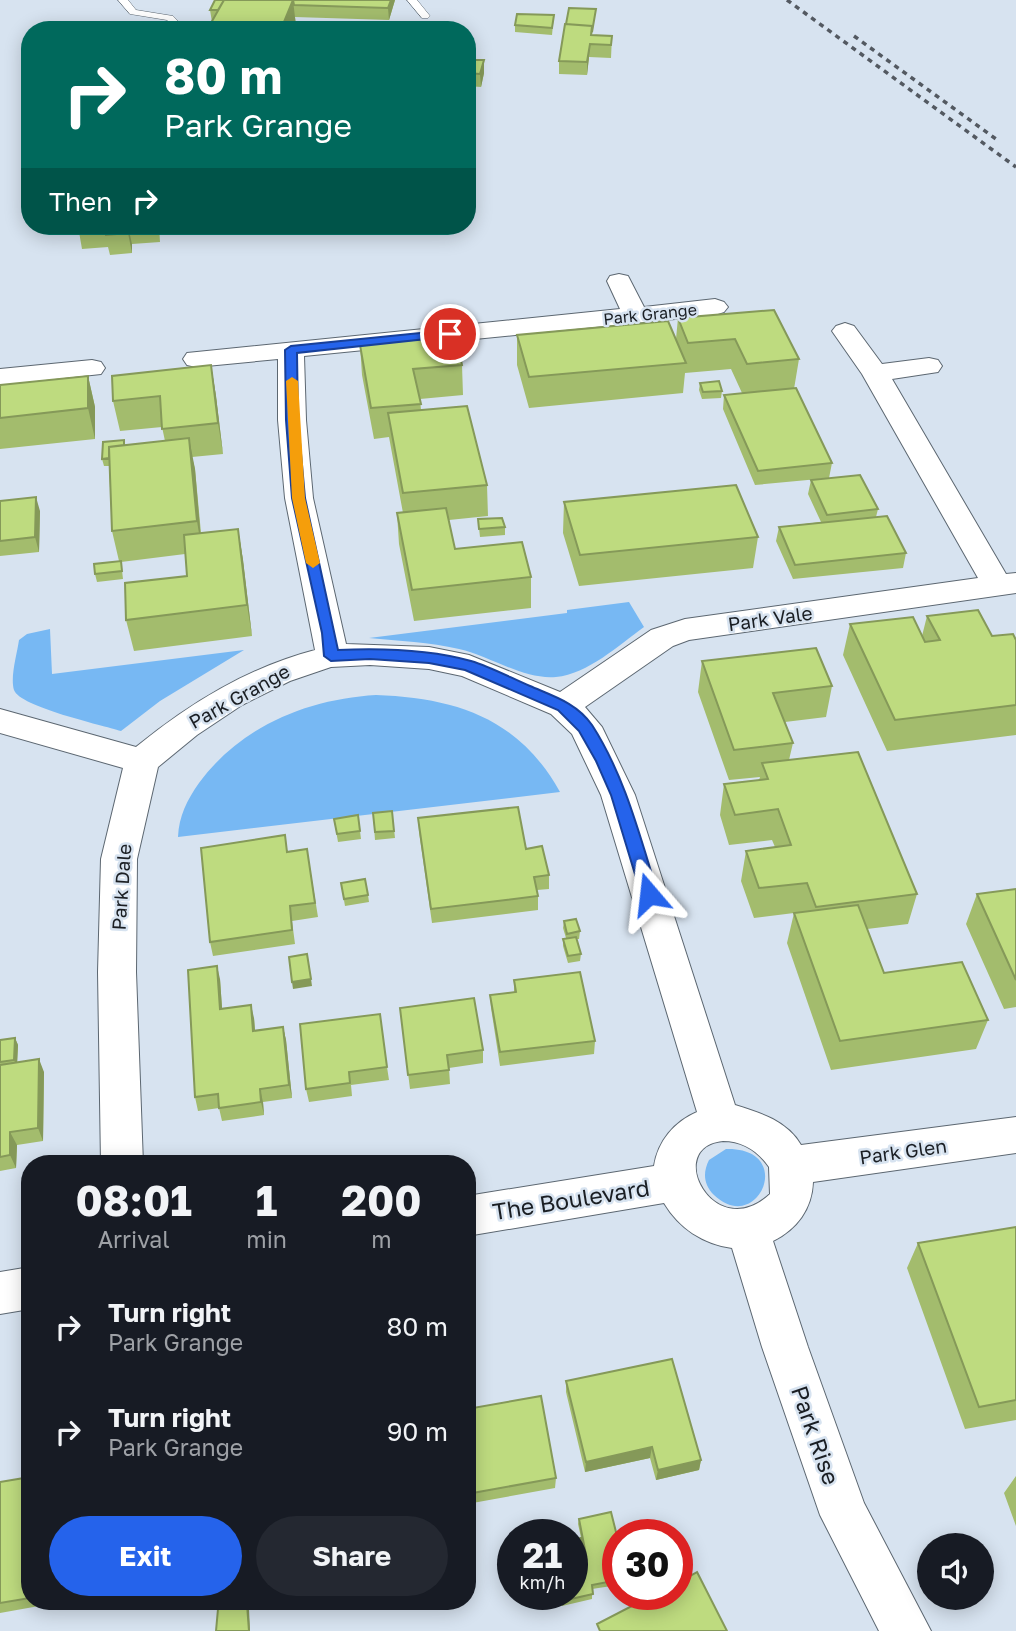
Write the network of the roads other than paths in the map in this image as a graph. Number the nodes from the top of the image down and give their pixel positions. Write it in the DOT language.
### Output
graph roads {
  1 [pos="124,0"];
  2 [pos="412,0"];
  3 [pos="425,16"];
  4 [pos="173,21"];
  5 [pos="619,281"];
  6 [pos="715,307"];
  7 [pos="635,315"];
  8 [pos="845,331"];
  9 [pos="19,347"];
  10 [pos="291,350"];
  11 [pos="196,359"];
  12 [pos="929,366"];
  13 [pos="92,368"];
  14 [pos="875,373"];
  15 [pos="9,376"];
  16 [pos="1007,584"];
  17 [pos="331,656"];
  18 [pos="564,706"];
  19 [pos="0,721"];
  20 [pos="142,761"];
  21 [pos="721,1124"];
  22 [pos="1016,1135"];
  23 [pos="122,1155"];
  24 [pos="790,1165"];
  25 [pos="674,1182"];
  26 [pos="476,1215"];
  27 [pos="748,1229"];
  28 [pos="21,1290"];
  29 [pos="0,1293"];
  30 [pos="906,1631"];
  1 -- 4 [label="lane"];
  2 -- 3 [label="lane"];
  5 -- 7 [label="street"];
  6 -- 7 [label="street, Park Grange"];
  7 -- 10 [label="street, Park Grange"];
  8 -- 14 [label="street, Park Vale"];
  9 -- 15 [label="street"];
  10 -- 11 [label="street, Park Grange"];
  10 -- 17 [label="street"];
  12 -- 14 [label="street"];
  13 -- 15 [label="street"];
  14 -- 16 [label="street, Park Vale"];
  16 -- 18 [label="street, Park Vale"];
  17 -- 18 [label="street, Park Grange"];
  17 -- 20 [label="street, Park Grange"];
  18 -- 21 [label="street"];
  19 -- 20 [label="street"];
  20 -- 23 [label="street, Park Dale"];
  21 -- 24 [label="street"];
  21 -- 25 [label="street"];
  22 -- 24 [label="street, Park Glen"];
  24 -- 27 [label="street"];
  25 -- 26 [label="street, The Boulevard"];
  25 -- 27 [label="street"];
  27 -- 30 [label="street, Park Rise"];
  28 -- 29 [label="street"];
}
